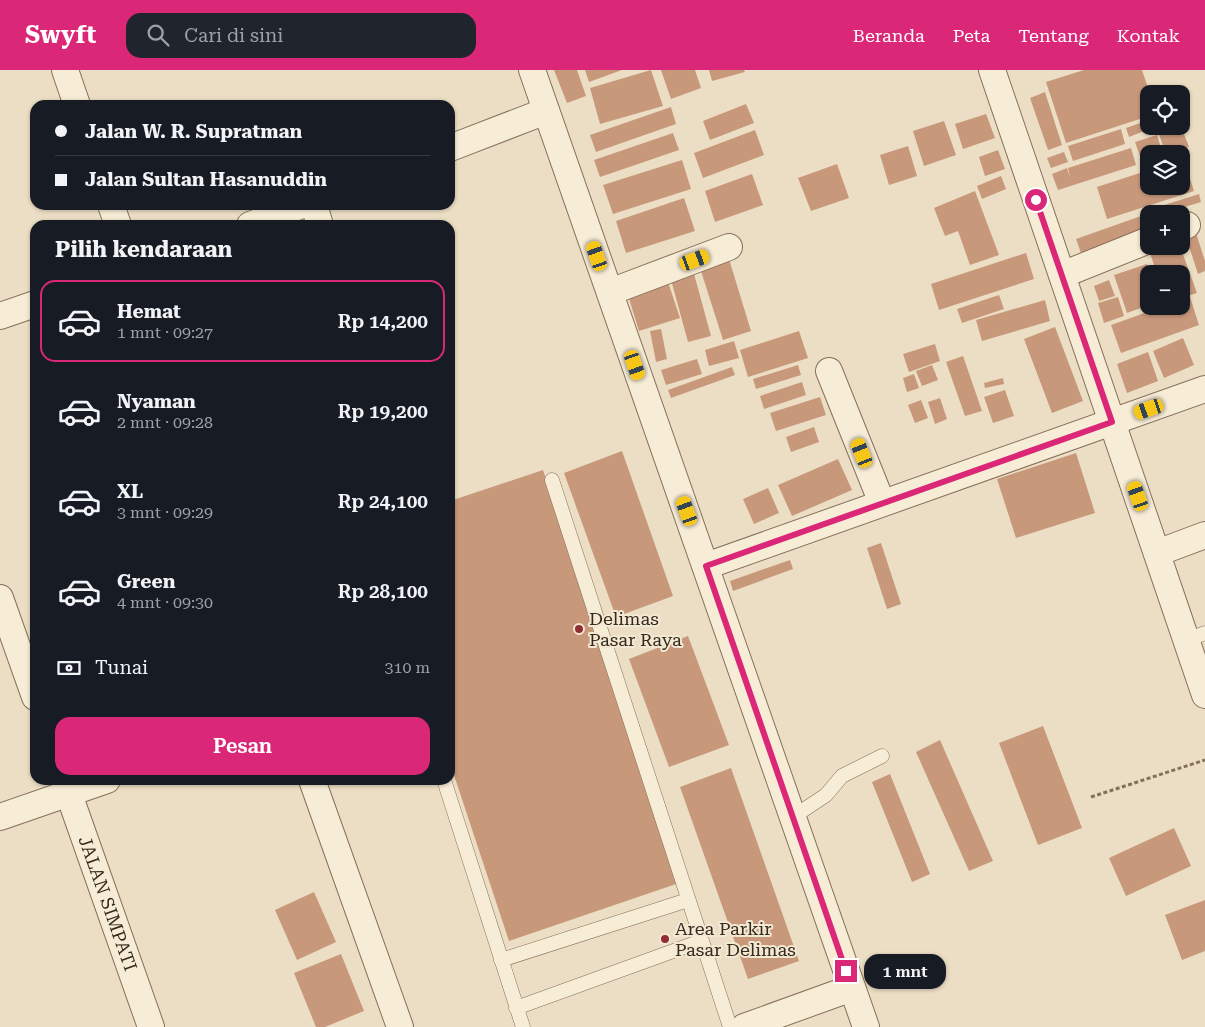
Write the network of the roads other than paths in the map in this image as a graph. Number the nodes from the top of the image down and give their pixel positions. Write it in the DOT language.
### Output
graph roads {
  1 [pos="65,70"];
  2 [pos="532,70"];
  3 [pos="992,70"];
  4 [pos="75,100"];
  5 [pos="546,111"];
  6 [pos="455,146"];
  7 [pos="282,210"];
  8 [pos="249,218"];
  9 [pos="1140,244"];
  10 [pos="729,247"];
  11 [pos="1062,275"];
  12 [pos="610,292"];
  13 [pos="30,306"];
  14 [pos="0,316"];
  15 [pos="829,371"];
  16 [pos="1205,389"];
  17 [pos="1112,422"];
  18 [pos="552,480"];
  19 [pos="882,502"];
  20 [pos="1205,535"];
  21 [pos="1157,552"];
  22 [pos="706,566"];
  23 [pos="0,598"];
  24 [pos="1196,636"];
  25 [pos="30,683"];
  26 [pos="1205,695"];
  27 [pos="882,756"];
  28 [pos="314,785"];
  29 [pos="446,785"];
  30 [pos="67,787"];
  31 [pos="0,816"];
  32 [pos="793,817"];
  33 [pos="688,900"];
  34 [pos="701,941"];
  35 [pos="501,960"];
  36 [pos="852,988"];
  37 [pos="516,1008"];
  38 [pos="151,1027"];
  39 [pos="400,1027"];
  40 [pos="523,1027"];
  41 [pos="730,1027"];
  42 [pos="744,1027"];
  43 [pos="866,1027"];
  1 -- 4 [label="street"];
  2 -- 5 [label="street"];
  3 -- 11 [label="street"];
  5 -- 6 [label="street"];
  5 -- 12 [label="street"];
  7 -- 8 [label="street"];
  9 -- 11 [label="street"];
  10 -- 12 [label="street"];
  11 -- 17 [label="street"];
  12 -- 22 [label="street"];
  13 -- 14 [label="street"];
  15 -- 19 [label="street"];
  16 -- 17 [label="street"];
  17 -- 19 [label="street"];
  17 -- 21 [label="street"];
  18 -- 33 [label="lane"];
  19 -- 22 [label="street"];
  20 -- 21 [label="street"];
  21 -- 24 [label="street"];
  22 -- 32 [label="street"];
  23 -- 25 [label="street"];
  24 -- 26 [label="street"];
  27 -- 32 [label="lane"];
  28 -- 39 [label="street"];
  29 -- 35 [label="lane"];
  30 -- 31 [label="street"];
  30 -- 38 [label="street, JALAN SIMPATI"];
  32 -- 36 [label="street"];
  33 -- 34 [label="lane"];
  33 -- 35 [label="lane"];
  34 -- 37 [label="lane"];
  34 -- 41 [label="lane"];
  35 -- 37 [label="lane"];
  36 -- 42 [label="street"];
  36 -- 43 [label="street"];
  37 -- 40 [label="lane"];
}
